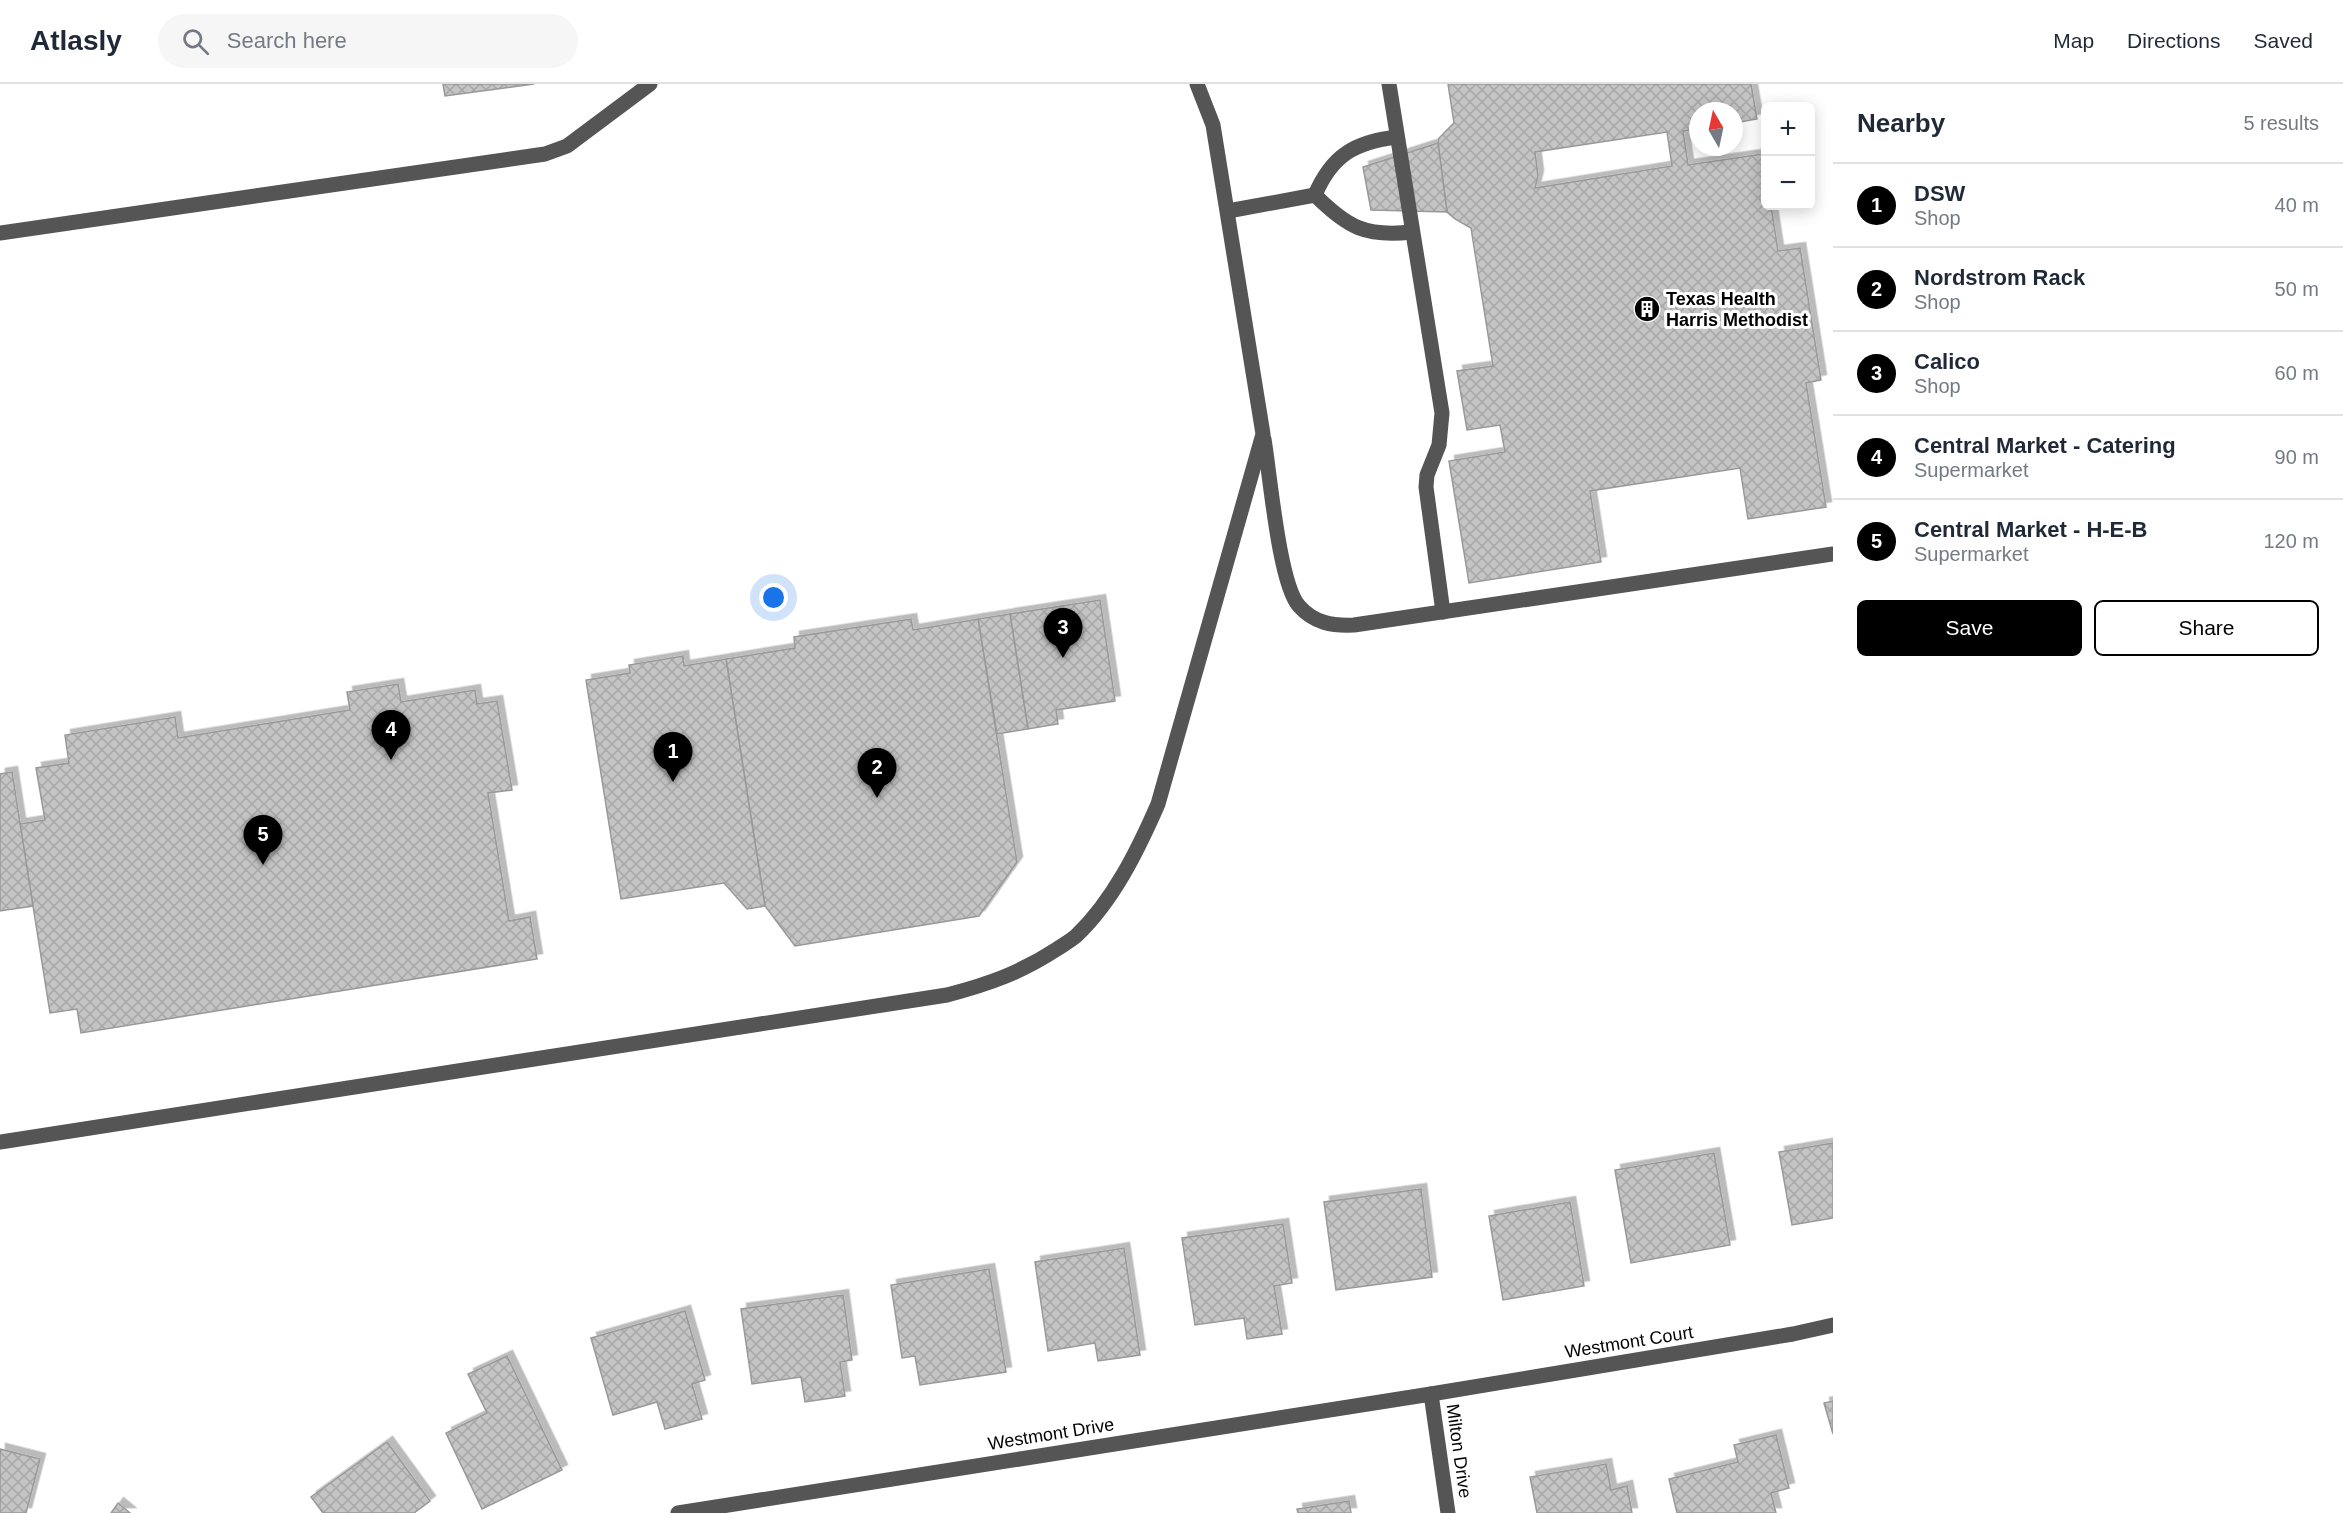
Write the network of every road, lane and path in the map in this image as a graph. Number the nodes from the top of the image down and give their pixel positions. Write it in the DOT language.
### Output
graph roads {
  1 [pos="650,84"];
  2 [pos="1197,84"];
  3 [pos="1389,84"];
  4 [pos="1397,137"];
  5 [pos="1316,195"];
  6 [pos="1228,211"];
  7 [pos="1412,232"];
  8 [pos="0,233"];
  9 [pos="1263,434"];
  10 [pos="1833,554"];
  11 [pos="1443,612"];
  12 [pos="0,1142"];
  13 [pos="1833,1325"];
  14 [pos="1431,1394"];
  15 [pos="678,1513"];
  16 [pos="1448,1513"];
  1 -- 8 [label="street"];
  2 -- 6 [label="street"];
  3 -- 4 [label="street"];
  4 -- 5 [label="street"];
  4 -- 7 [label="street"];
  5 -- 6 [label="street"];
  5 -- 7 [label="street"];
  6 -- 9 [label="street"];
  7 -- 11 [label="street"];
  9 -- 11 [label="street"];
  9 -- 12 [label="street"];
  10 -- 11 [label="street"];
  13 -- 14 [label="street, Westmont Court"];
  14 -- 15 [label="street, Westmont Drive"];
  14 -- 16 [label="street, Milton Drive"];
}
